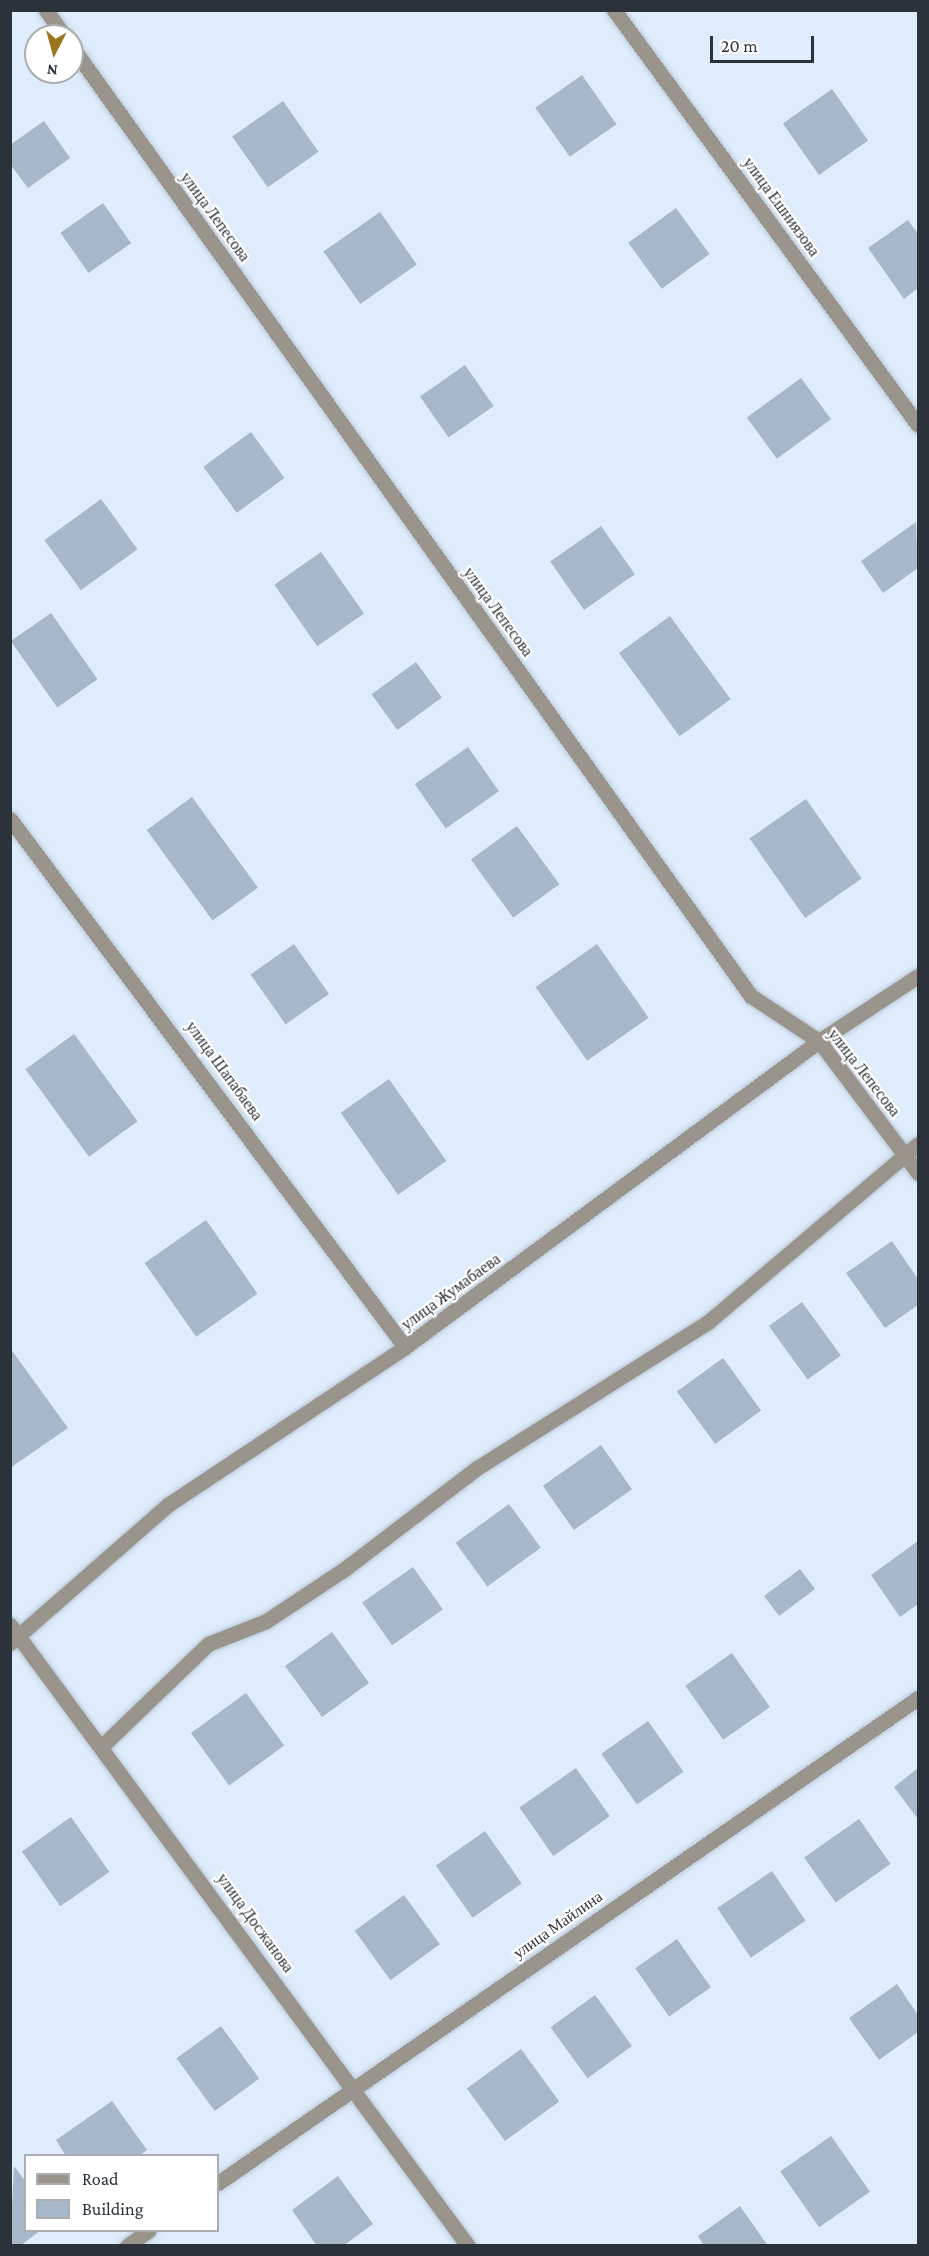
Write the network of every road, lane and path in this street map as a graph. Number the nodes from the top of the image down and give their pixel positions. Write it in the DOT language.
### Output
graph roads {
  1 [pos="46,10"];
  2 [pos="614,10"];
  3 [pos="56,24"];
  4 [pos="84,64"];
  5 [pos="918,425"];
  6 [pos="10,819"];
  7 [pos="918,976"];
  8 [pos="819,1041"];
  9 [pos="918,1144"];
  10 [pos="904,1153"];
  11 [pos="918,1173"];
  12 [pos="405,1347"];
  13 [pos="13,1635"];
  14 [pos="918,1698"];
  15 [pos="102,1746"];
  16 [pos="354,2088"];
  17 [pos="219,2182"];
  18 [pos="146,2232"];
  19 [pos="128,2246"];
  20 [pos="468,2246"];
  1 -- 3 [label="street"];
  2 -- 5 [label="street, улица Ешниязова"];
  4 -- 8 [label="street, улица Лепесова"];
  6 -- 12 [label="street, улица Шапабаева"];
  7 -- 8 [label="street, улица Жумабаева"];
  8 -- 10 [label="street, улица Лепесова"];
  8 -- 12 [label="street, улица Жумабаева"];
  9 -- 10 [label="street"];
  10 -- 11 [label="street, улица Лепесова"];
  10 -- 15 [label="street"];
  12 -- 13 [label="street, улица Жумабаева"];
  13 -- 15 [label="street, улица Досжанова"];
  14 -- 16 [label="street, улица Майлина"];
  15 -- 16 [label="street, улица Досжанова"];
  16 -- 17 [label="street, улица Майлина"];
  16 -- 20 [label="street, улица Досжанова"];
  18 -- 19 [label="street"];
}
